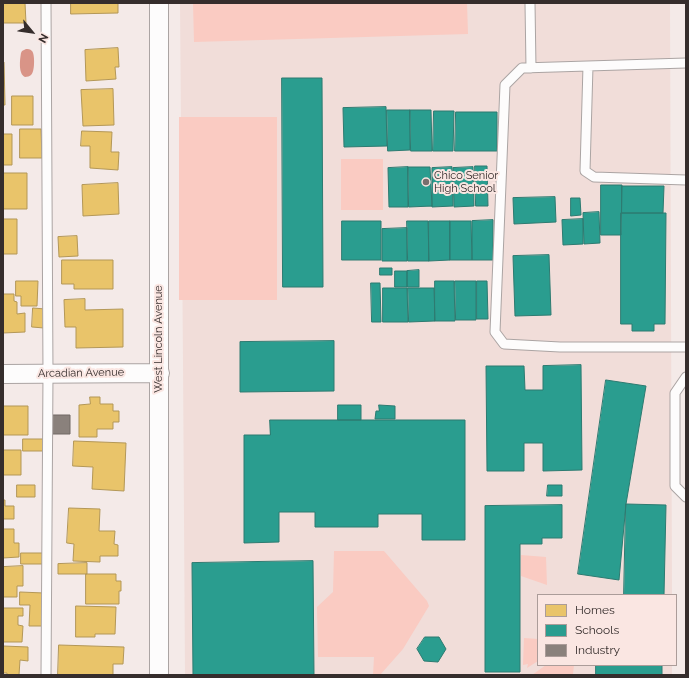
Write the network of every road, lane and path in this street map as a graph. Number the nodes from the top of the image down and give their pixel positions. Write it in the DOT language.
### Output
graph roads {
  1 [pos="46,3"];
  2 [pos="159,3"];
  3 [pos="530,3"];
  4 [pos="686,63"];
  5 [pos="588,66"];
  6 [pos="527,68"];
  7 [pos="686,180"];
  8 [pos="686,347"];
  9 [pos="160,372"];
  10 [pos="3,374"];
  11 [pos="48,374"];
  12 [pos="686,377"];
  13 [pos="686,497"];
  14 [pos="46,675"];
  15 [pos="159,675"];
  1 -- 11 [label="lane"];
  2 -- 9 [label="street, West Lincoln Avenue"];
  3 -- 6 [label="lane"];
  4 -- 5 [label="lane"];
  5 -- 6 [label="lane"];
  5 -- 7 [label="lane"];
  6 -- 8 [label="lane"];
  9 -- 11 [label="street, Arcadian Avenue"];
  9 -- 15 [label="street, West Lincoln Avenue"];
  10 -- 11 [label="street, Arcadian Avenue"];
  11 -- 14 [label="lane"];
  12 -- 13 [label="lane"];
}
